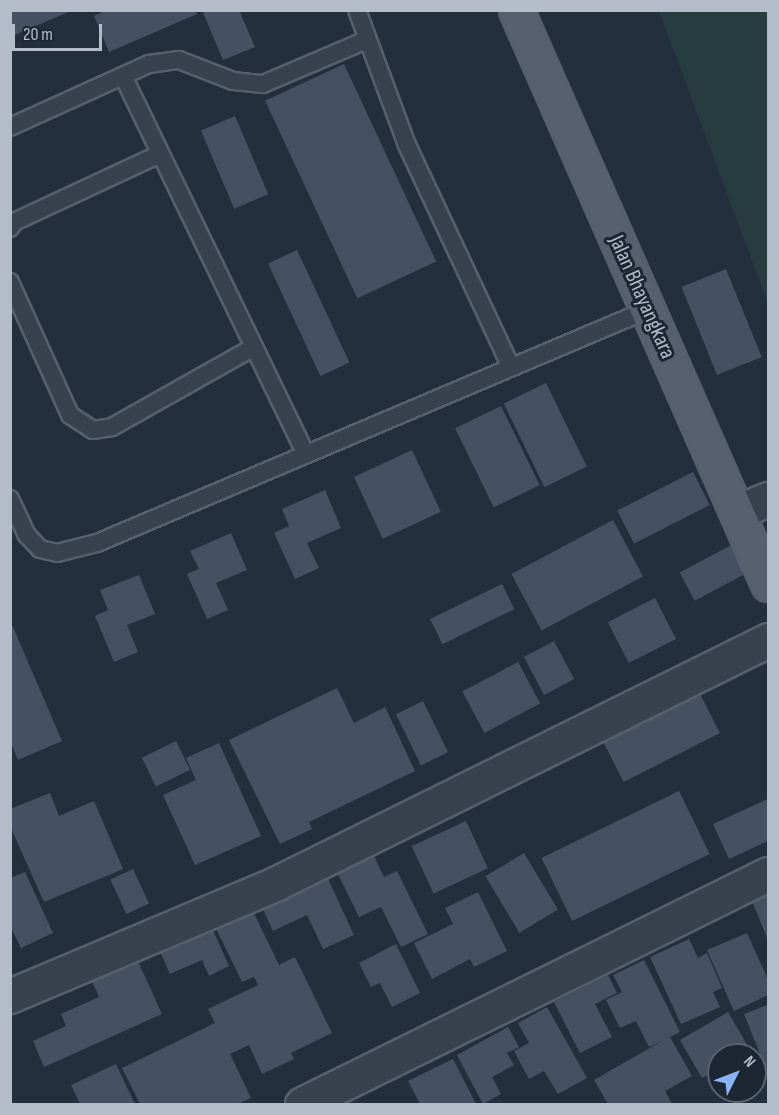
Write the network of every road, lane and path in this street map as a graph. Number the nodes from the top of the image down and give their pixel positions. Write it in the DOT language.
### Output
graph roads {
  1 [pos="357,10"];
  2 [pos="516,10"];
  3 [pos="366,40"];
  4 [pos="123,76"];
  5 [pos="10,127"];
  6 [pos="160,154"];
  7 [pos="10,228"];
  8 [pos="10,282"];
  9 [pos="648,310"];
  10 [pos="254,347"];
  11 [pos="511,367"];
  12 [pos="306,454"];
  13 [pos="768,499"];
  14 [pos="10,500"];
  15 [pos="738,512"];
  16 [pos="768,584"];
  17 [pos="768,640"];
  18 [pos="768,874"];
  19 [pos="10,996"];
  20 [pos="302,1104"];
  1 -- 3 [label="lane"];
  2 -- 9 [label="main road, Jalan Bhayangkara"];
  3 -- 4 [label="lane"];
  3 -- 11 [label="lane"];
  4 -- 5 [label="lane"];
  4 -- 6 [label="lane"];
  6 -- 7 [label="lane"];
  6 -- 10 [label="lane"];
  8 -- 10 [label="lane"];
  9 -- 11 [label="lane"];
  9 -- 15 [label="main road, Jalan Bhayangkara"];
  10 -- 12 [label="lane"];
  11 -- 12 [label="lane"];
  12 -- 14 [label="lane"];
  13 -- 15 [label="street"];
  15 -- 16 [label="main road, Jalan Bhayangkara"];
  17 -- 19 [label="street"];
  18 -- 20 [label="street"];
}
